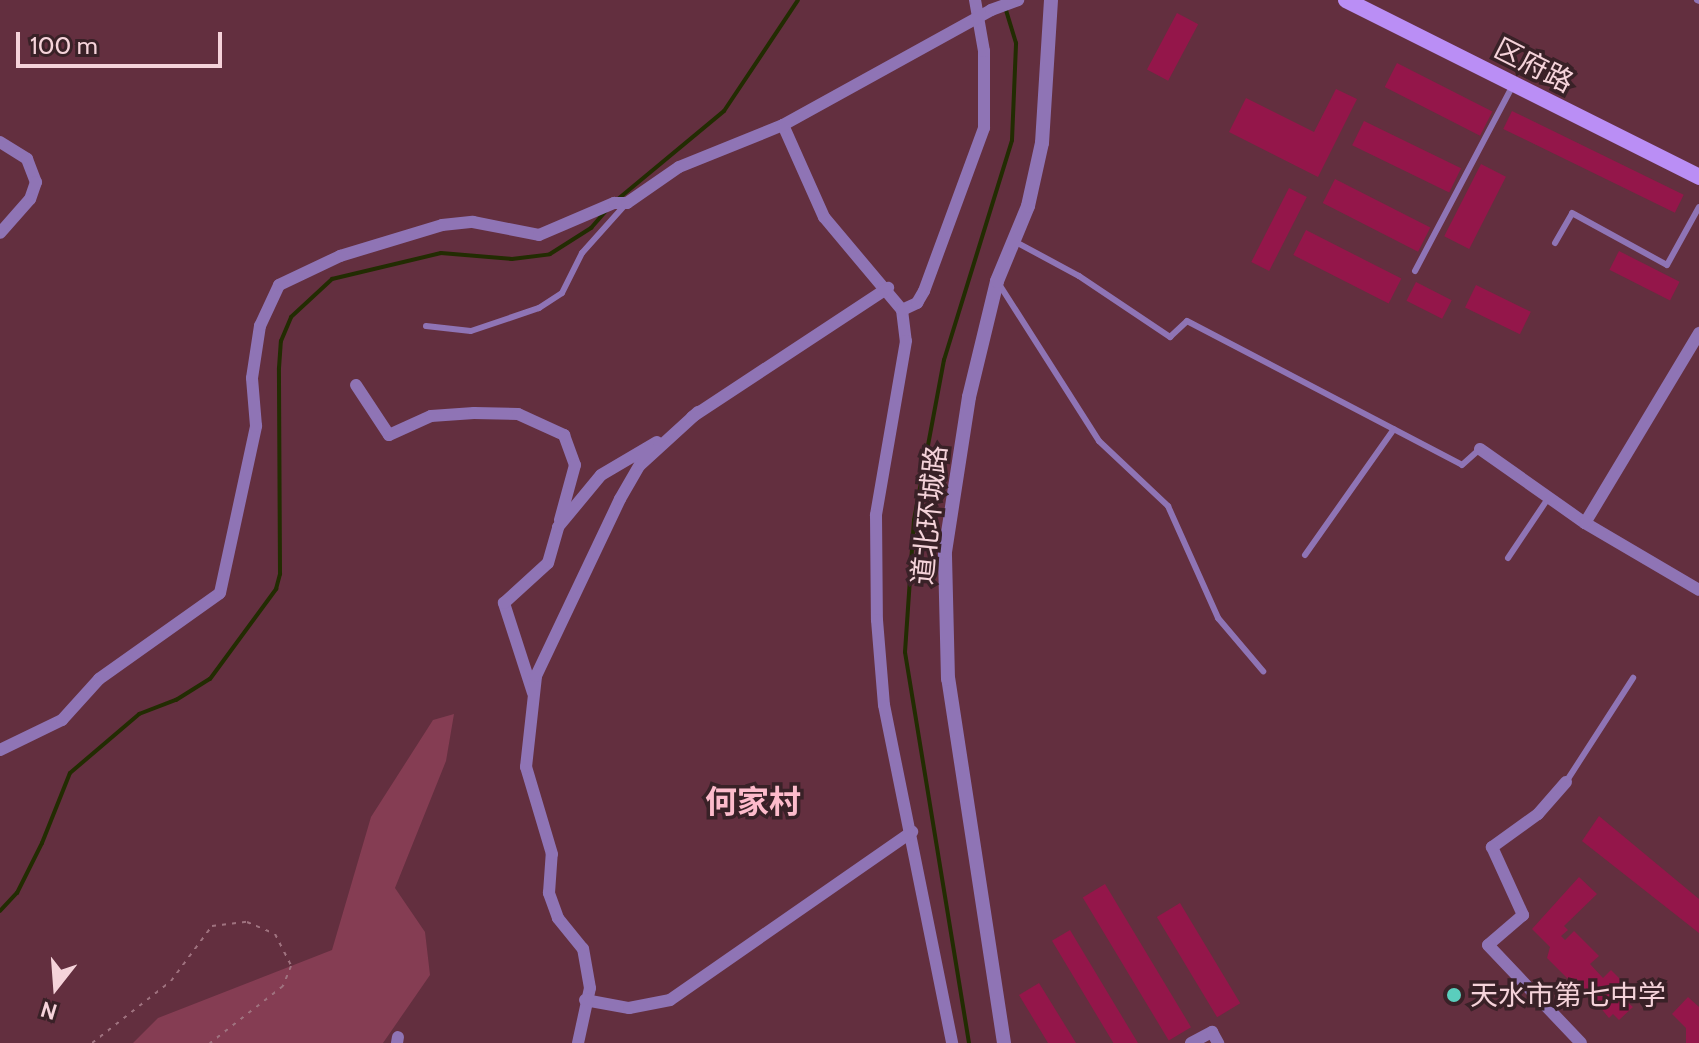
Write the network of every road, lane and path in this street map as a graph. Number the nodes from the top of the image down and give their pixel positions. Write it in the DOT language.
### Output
graph roads {
  1 [pos="975,0"];
  2 [pos="1051,0"];
  3 [pos="1346,0"];
  4 [pos="1015,1"];
  5 [pos="985,13"];
  6 [pos="1513,84"];
  7 [pos="783,125"];
  8 [pos="0,142"];
  9 [pos="1699,177"];
  10 [pos="627,203"];
  11 [pos="1699,207"];
  12 [pos="0,233"];
  13 [pos="1013,241"];
  14 [pos="1555,243"];
  15 [pos="1415,271"];
  16 [pos="997,281"];
  17 [pos="888,288"];
  18 [pos="902,310"];
  19 [pos="426,326"];
  20 [pos="1699,333"];
  21 [pos="356,385"];
  22 [pos="698,412"];
  23 [pos="1394,429"];
  24 [pos="1480,449"];
  25 [pos="1549,497"];
  26 [pos="1585,523"];
  27 [pos="558,527"];
  28 [pos="1305,555"];
  29 [pos="1508,558"];
  30 [pos="1699,590"];
  31 [pos="1263,671"];
  32 [pos="1633,678"];
  33 [pos="533,693"];
  34 [pos="0,750"];
  35 [pos="1566,782"];
  36 [pos="912,832"];
  37 [pos="585,1000"];
  38 [pos="92,1043"];
  39 [pos="210,1043"];
  40 [pos="578,1043"];
  41 [pos="952,1043"];
  42 [pos="1004,1043"];
  43 [pos="1191,1043"];
  44 [pos="1218,1043"];
  45 [pos="1581,1043"];
  1 -- 5 [label="street"];
  2 -- 13 [label="street, 道北环城路"];
  3 -- 6 [label="main road, 区府路"];
  4 -- 5 [label="street"];
  5 -- 7 [label="street"];
  5 -- 18 [label="street"];
  6 -- 9 [label="main road, 区府路"];
  6 -- 15 [label="lane"];
  7 -- 10 [label="street"];
  7 -- 17 [label="street"];
  8 -- 12 [label="street"];
  10 -- 19 [label="lane"];
  10 -- 34 [label="street"];
  11 -- 14 [label="lane"];
  13 -- 16 [label="street, 道北环城路"];
  13 -- 23 [label="lane"];
  16 -- 31 [label="lane"];
  16 -- 42 [label="street, 道北环城路"];
  17 -- 18 [label="street"];
  17 -- 22 [label="street"];
  18 -- 36 [label="street"];
  20 -- 26 [label="street"];
  21 -- 27 [label="street"];
  22 -- 27 [label="street"];
  22 -- 33 [label="street"];
  23 -- 24 [label="lane"];
  23 -- 28 [label="lane"];
  24 -- 25 [label="street"];
  25 -- 26 [label="street"];
  25 -- 29 [label="lane"];
  26 -- 30 [label="street"];
  27 -- 33 [label="street"];
  32 -- 35 [label="lane"];
  33 -- 37 [label="street"];
  35 -- 45 [label="street"];
  36 -- 37 [label="street"];
  36 -- 41 [label="street"];
  37 -- 40 [label="street"];
  38 -- 39 [label="path"];
  43 -- 44 [label="street"];
}
